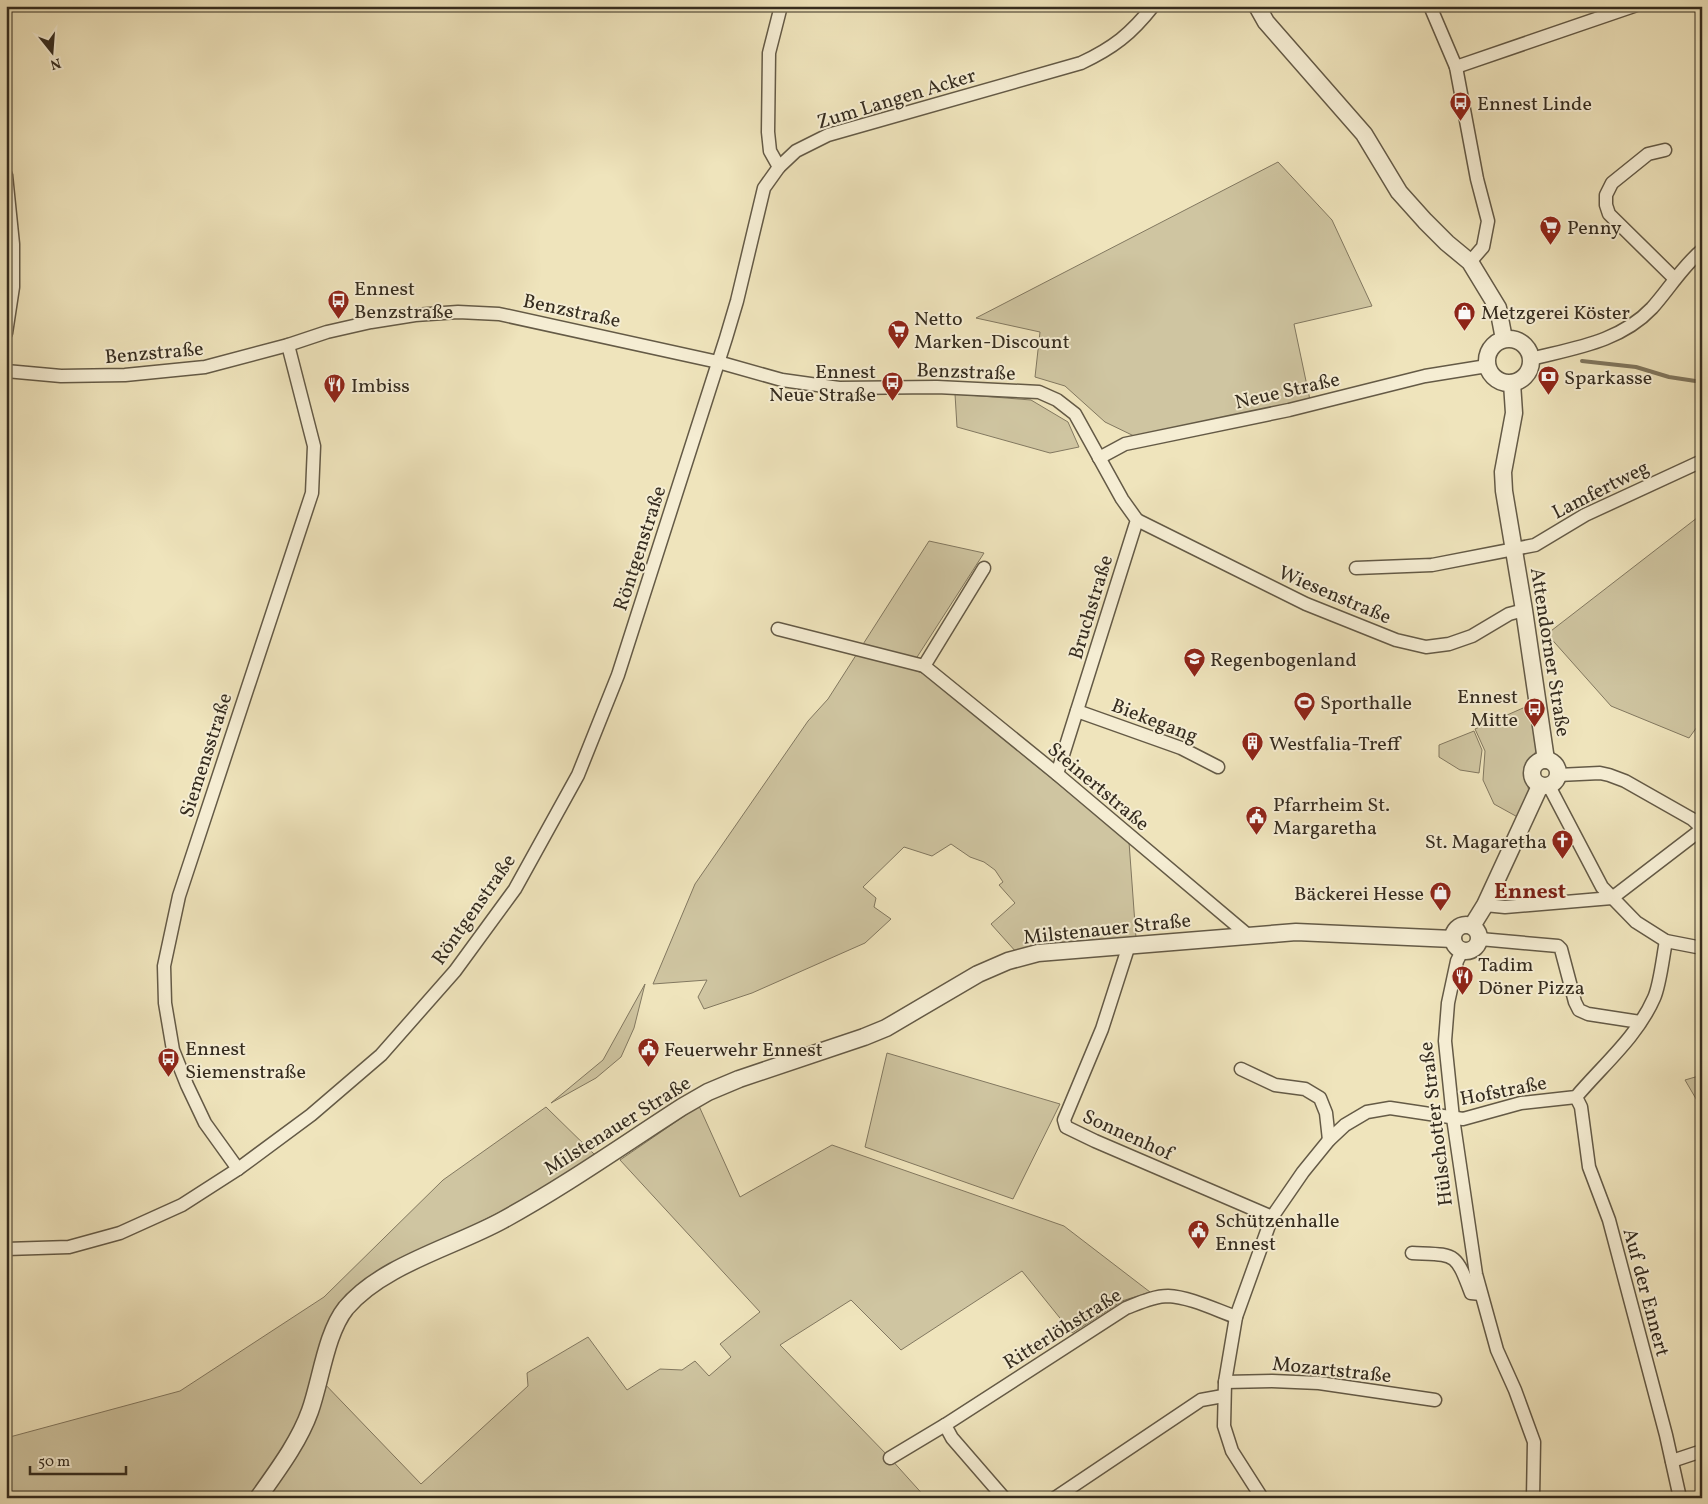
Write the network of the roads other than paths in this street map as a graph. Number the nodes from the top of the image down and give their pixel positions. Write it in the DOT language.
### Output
graph roads {
  1 [pos="781,6"];
  2 [pos="1153,6"];
  3 [pos="1257,6"];
  4 [pos="1430,6"];
  5 [pos="1634,6"];
  6 [pos="1456,67"];
  7 [pos="1665,150"];
  8 [pos="779,167"];
  9 [pos="6,175"];
  10 [pos="1702,250"];
  11 [pos="1470,262"];
  12 [pos="1675,279"];
  13 [pos="6,333"];
  14 [pos="1504,339"];
  15 [pos="288,345"];
  16 [pos="1531,359"];
  17 [pos="718,362"];
  18 [pos="1487,366"];
  19 [pos="6,370"];
  20 [pos="1512,383"];
  21 [pos="1099,458"];
  22 [pos="1702,460"];
  23 [pos="1137,520"];
  24 [pos="1514,550"];
  25 [pos="984,568"];
  26 [pos="1356,568"];
  27 [pos="1524,610"];
  28 [pos="778,629"];
  29 [pos="924,666"];
  30 [pos="1077,711"];
  31 [pos="1546,760"];
  32 [pos="1218,767"];
  33 [pos="1057,774"];
  34 [pos="1549,782"];
  35 [pos="1702,829"];
  36 [pos="1612,898"];
  37 [pos="1485,905"];
  38 [pos="1476,933"];
  39 [pos="1249,936"];
  40 [pos="1666,941"];
  41 [pos="1129,945"];
  42 [pos="1457,945"];
  43 [pos="1702,948"];
  44 [pos="1640,1022"];
  45 [pos="1241,1069"];
  46 [pos="1576,1096"];
  47 [pos="1453,1118"];
  48 [pos="1329,1140"];
  49 [pos="238,1169"];
  50 [pos="1272,1216"];
  51 [pos="6,1249"];
  52 [pos="1412,1253"];
  53 [pos="1481,1294"];
  54 [pos="1236,1317"];
  55 [pos="1224,1382"];
  56 [pos="1223,1396"];
  57 [pos="1435,1400"];
  58 [pos="945,1425"];
  59 [pos="1702,1451"];
  60 [pos="890,1458"];
  61 [pos="1672,1461"];
  62 [pos="258,1498"];
  63 [pos="1004,1498"];
  64 [pos="1055,1498"];
  65 [pos="1262,1498"];
  66 [pos="1533,1498"];
  67 [pos="1680,1498"];
  1 -- 8 [label="street"];
  2 -- 8 [label="street, Zum Langen Acker"];
  3 -- 11 [label="street"];
  4 -- 6 [label="street"];
  5 -- 6 [label="street"];
  6 -- 11 [label="street"];
  7 -- 12 [label="street"];
  8 -- 17 [label="street, Zum Langen Acker"];
  9 -- 13 [label="street"];
  10 -- 12 [label="street"];
  11 -- 14 [label="street"];
  12 -- 16 [label="street"];
  14 -- 16 [label="street"];
  14 -- 18 [label="street"];
  15 -- 17 [label="street, Benzstraße"];
  15 -- 19 [label="street, Benzstraße"];
  15 -- 49 [label="street, Siemensstraße"];
  16 -- 20 [label="street"];
  17 -- 21 [label="street, Benzstraße"];
  17 -- 49 [label="street, Röntgenstraße"];
  18 -- 20 [label="street"];
  18 -- 21 [label="street, Neue Straße"];
  20 -- 24 [label="street, Attendorner Straße"];
  21 -- 23 [label="street"];
  22 -- 24 [label="street, Lamfertweg"];
  23 -- 27 [label="street, Wiesenstraße"];
  23 -- 30 [label="street, Bruchstraße"];
  24 -- 26 [label="street, Attendorner Straße"];
  24 -- 27 [label="street, Attendorner Straße"];
  25 -- 29 [label="street"];
  27 -- 31 [label="street, Attendorner Straße"];
  28 -- 29 [label="street, Steinertstraße"];
  29 -- 33 [label="street, Steinertstraße"];
  30 -- 32 [label="street, Biekegang"];
  30 -- 33 [label="street, Bruchstraße"];
  31 -- 34 [label="street, Attendorner Straße"];
  31 -- 34 [label="street, Attendorner Straße"];
  33 -- 39 [label="street, Steinertstraße"];
  34 -- 35 [label="street"];
  34 -- 36 [label="street"];
  34 -- 37 [label="street"];
  35 -- 36 [label="street"];
  36 -- 37 [label="street"];
  36 -- 40 [label="street"];
  37 -- 38 [label="street"];
  38 -- 42 [label="street"];
  38 -- 42 [label="street"];
  38 -- 44 [label="street"];
  39 -- 41 [label="street, Milstenauer Straße"];
  39 -- 42 [label="street, Milstenauer Straße"];
  40 -- 43 [label="street"];
  40 -- 44 [label="street, Hofstraße"];
  41 -- 50 [label="street, Sonnenhof"];
  41 -- 62 [label="street, Milstenauer Straße"];
  42 -- 47 [label="street, Hülschotter Straße"];
  44 -- 46 [label="street, Hofstraße"];
  45 -- 48 [label="street"];
  46 -- 47 [label="street, Hofstraße"];
  46 -- 61 [label="street, Auf der Ennert"];
  47 -- 48 [label="street"];
  47 -- 53 [label="street, Hülschotter Straße"];
  48 -- 50 [label="street"];
  49 -- 51 [label="street, Röntgenstraße"];
  50 -- 54 [label="street"];
  52 -- 53 [label="street"];
  53 -- 66 [label="street, Hülschotter Straße"];
  54 -- 55 [label="street"];
  54 -- 58 [label="street, Ritterlöhstraße"];
  55 -- 56 [label="street"];
  55 -- 57 [label="street, Mozartstraße"];
  56 -- 64 [label="street"];
  56 -- 65 [label="street"];
  58 -- 60 [label="street, Ritterlöhstraße"];
  58 -- 63 [label="street"];
  59 -- 61 [label="street"];
  61 -- 67 [label="street, Auf der Ennert"];
}
